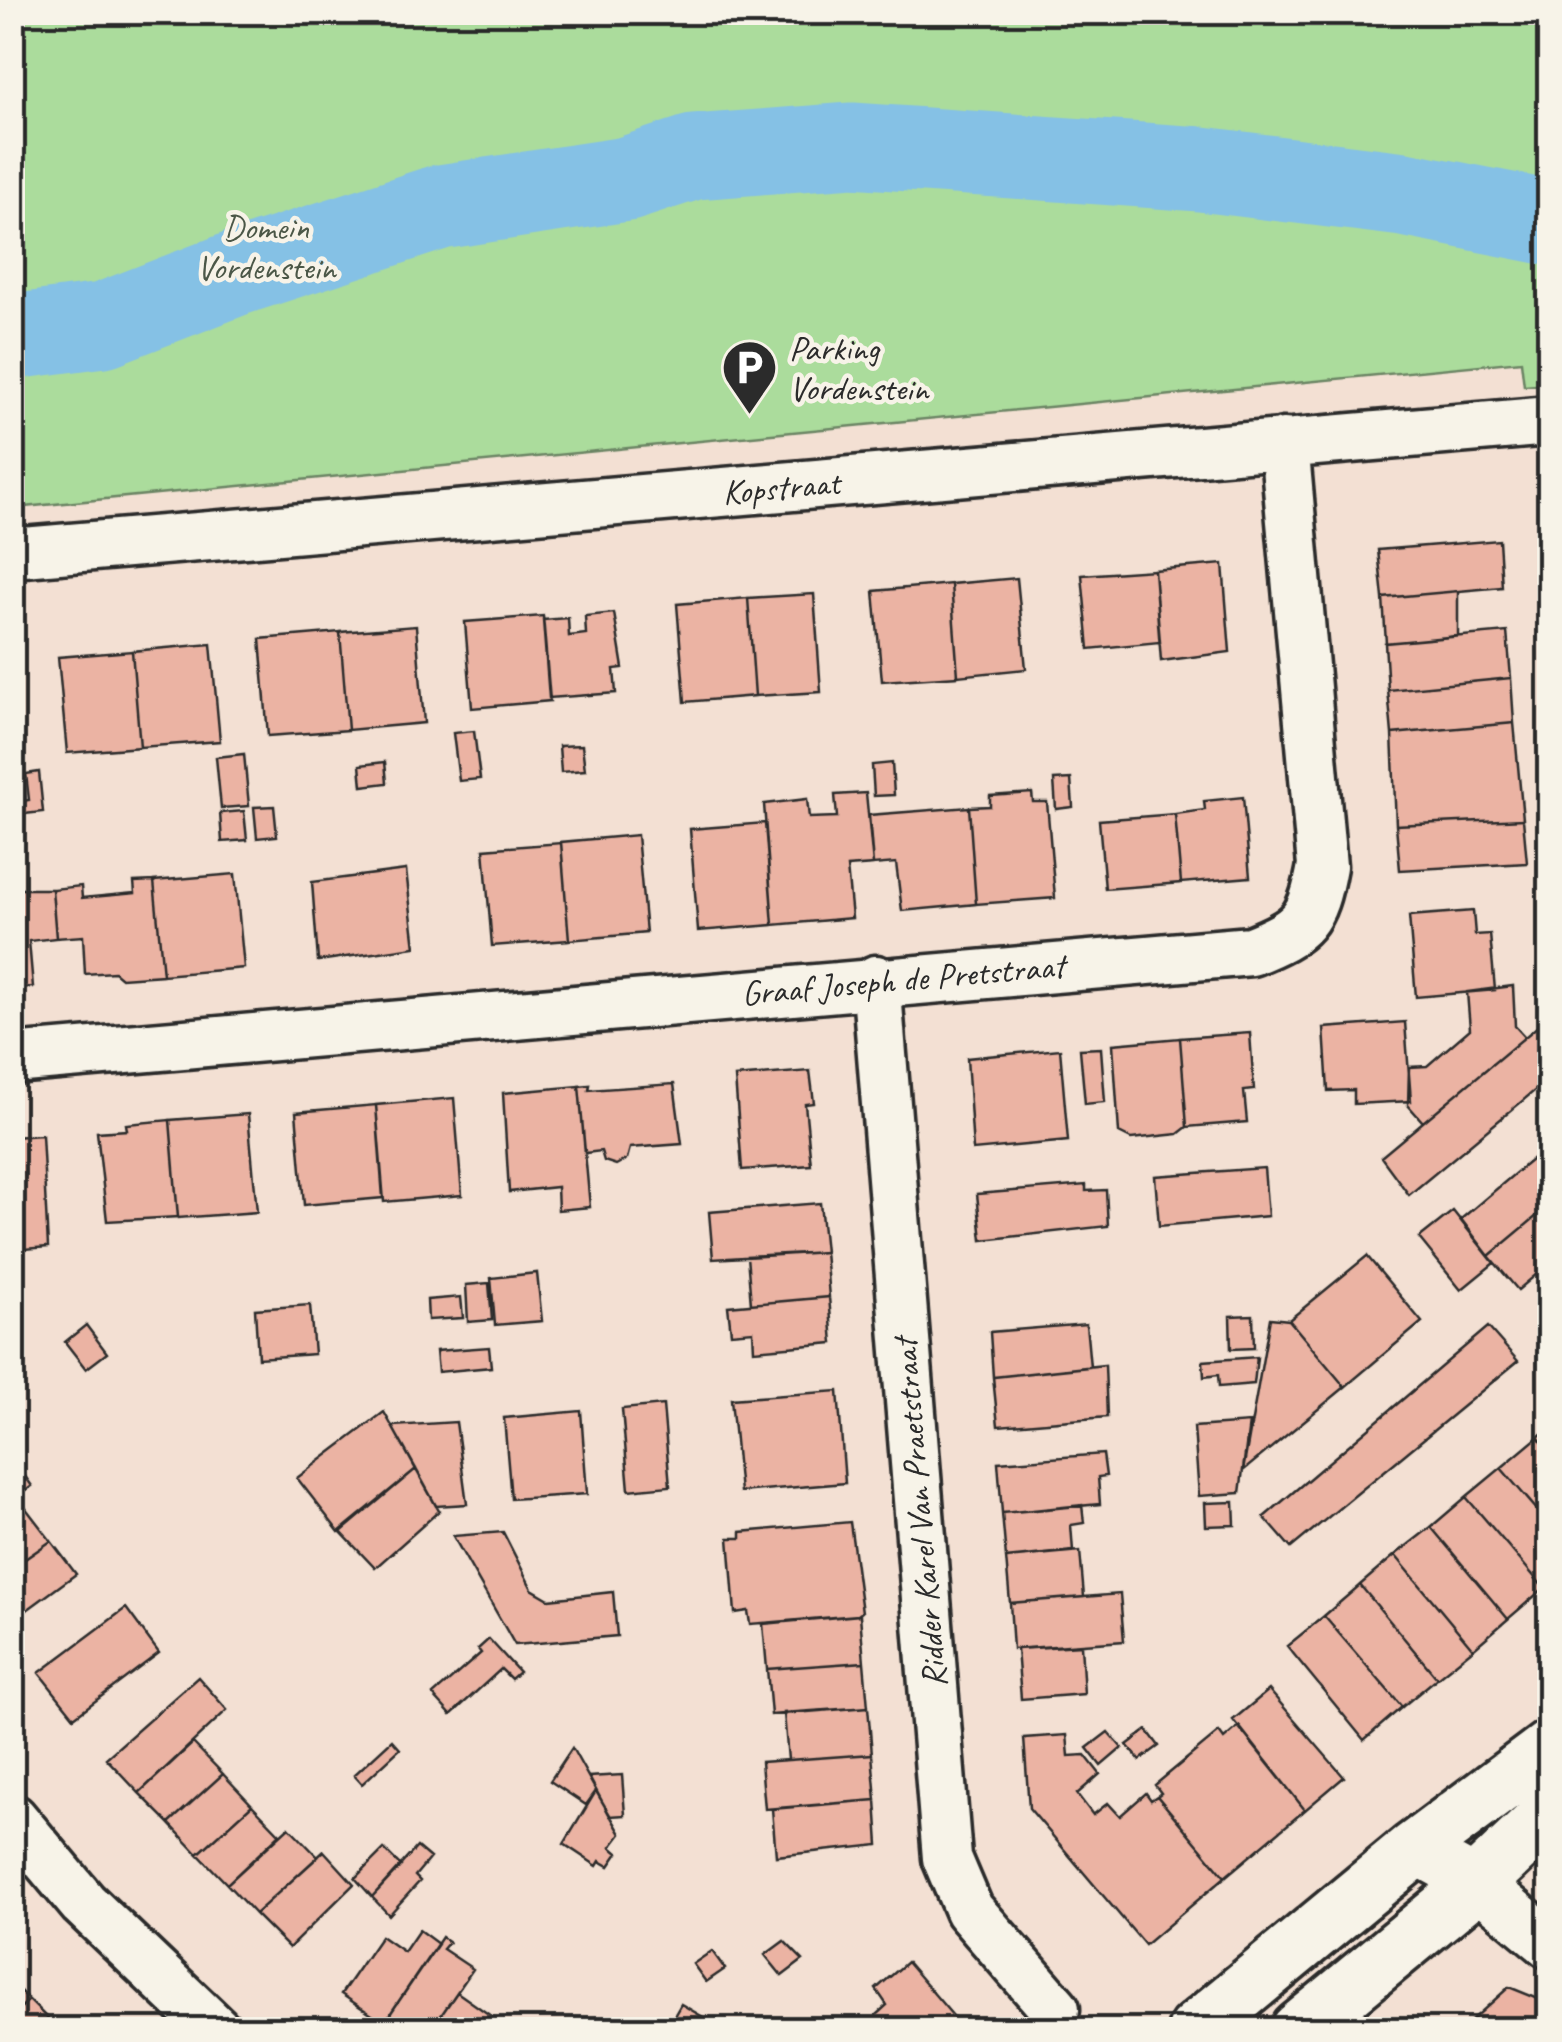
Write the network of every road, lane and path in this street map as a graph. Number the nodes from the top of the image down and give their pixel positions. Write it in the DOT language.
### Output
graph roads {
  1 [pos="1550,421"];
  2 [pos="1284,444"];
  3 [pos="12,553"];
  4 [pos="876,980"];
  5 [pos="12,1059"];
  6 [pos="1550,1748"];
  7 [pos="1550,1814"];
  8 [pos="12,1818"];
  9 [pos="1416,1850"];
  10 [pos="1478,1883"];
  11 [pos="1550,1944"];
  12 [pos="1055,2009"];
  13 [pos="216,2030"];
  14 [pos="1196,2030"];
  15 [pos="1299,2030"];
  1 -- 2 [label="street, Kopstraat"];
  2 -- 3 [label="street, Kopstraat"];
  2 -- 4 [label="street, Graaf Joseph de Pretstraat"];
  4 -- 5 [label="street, Graaf Joseph de Pretstraat"];
  4 -- 12 [label="street, Ridder Karel Van Praetstraat"];
  6 -- 9 [label="main road"];
  7 -- 10 [label="main road"];
  8 -- 13 [label="street"];
  9 -- 10 [label="street"];
  9 -- 14 [label="main road"];
  10 -- 11 [label="street"];
  10 -- 15 [label="main road"];
}
